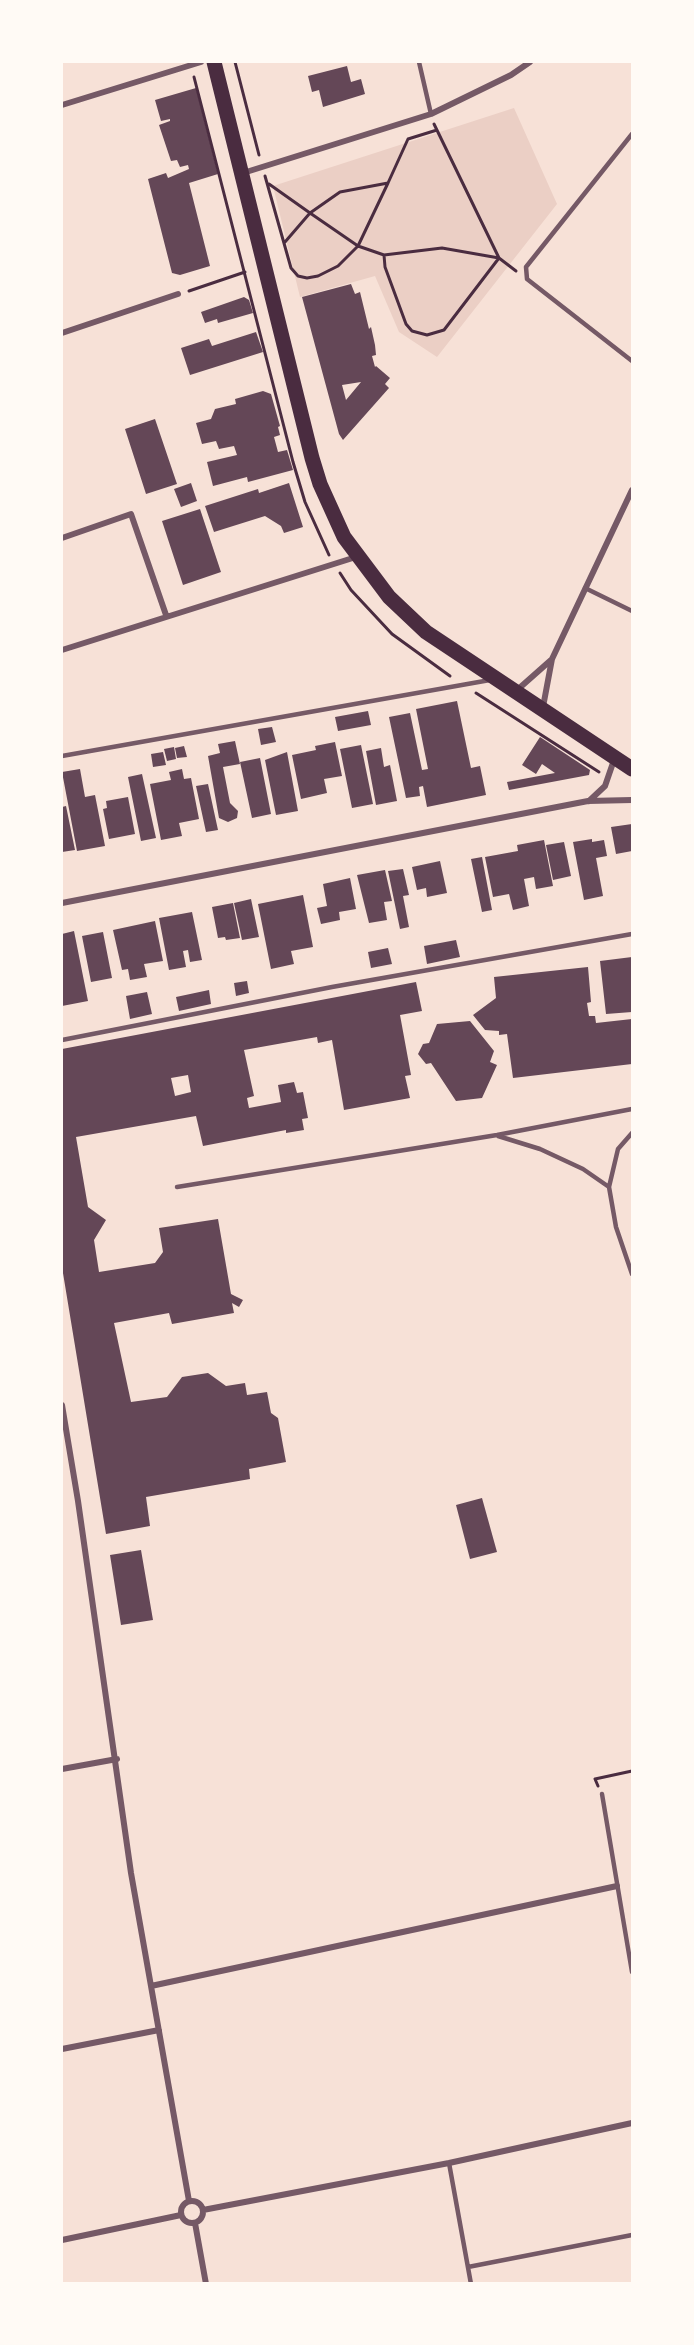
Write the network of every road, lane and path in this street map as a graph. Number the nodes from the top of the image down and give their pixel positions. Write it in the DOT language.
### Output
graph roads {
  1 [pos="201,62"];
  2 [pos="214,62"];
  3 [pos="235,62"];
  4 [pos="419,62"];
  5 [pos="530,62"];
  6 [pos="191,64"];
  7 [pos="62,105"];
  8 [pos="431,114"];
  9 [pos="437,130"];
  10 [pos="633,134"];
  11 [pos="262,168"];
  12 [pos="243,174"];
  13 [pos="388,183"];
  14 [pos="269,184"];
  15 [pos="310,213"];
  16 [pos="285,242"];
  17 [pos="358,246"];
  18 [pos="384,255"];
  19 [pos="499,258"];
  20 [pos="246,272"];
  21 [pos="527,279"];
  22 [pos="178,294"];
  23 [pos="62,333"];
  24 [pos="633,361"];
  25 [pos="632,490"];
  26 [pos="62,537"];
  27 [pos="357,557"];
  28 [pos="334,564"];
  29 [pos="585,588"];
  30 [pos="633,610"];
  31 [pos="166,615"];
  32 [pos="62,650"];
  33 [pos="552,659"];
  34 [pos="496,679"];
  35 [pos="464,685"];
  36 [pos="516,691"];
  37 [pos="543,709"];
  38 [pos="62,756"];
  39 [pos="615,757"];
  40 [pos="633,769"];
  41 [pos="609,778"];
  42 [pos="633,800"];
  43 [pos="588,801"];
  44 [pos="62,903"];
  45 [pos="633,934"];
  46 [pos="62,1040"];
  47 [pos="633,1109"];
  48 [pos="633,1133"];
  49 [pos="497,1135"];
  50 [pos="177,1187"];
  51 [pos="609,1187"];
  52 [pos="633,1274"];
  53 [pos="62,1405"];
  54 [pos="117,1759"];
  55 [pos="62,1769"];
  56 [pos="633,1771"];
  57 [pos="595,1779"];
  58 [pos="602,1794"];
  59 [pos="617,1886"];
  60 [pos="633,1972"];
  61 [pos="152,1986"];
  62 [pos="159,2030"];
  63 [pos="62,2049"];
  64 [pos="633,2123"];
  65 [pos="449,2163"];
  66 [pos="189,2201"];
  67 [pos="203,2210"];
  68 [pos="182,2215"];
  69 [pos="195,2223"];
  70 [pos="633,2235"];
  71 [pos="62,2240"];
  72 [pos="468,2267"];
  73 [pos="206,2283"];
  74 [pos="471,2283"];
  1 -- 6 [label="street"];
  2 -- 12 [label="highway"];
  3 -- 11 [label="path"];
  4 -- 8 [label="lane"];
  5 -- 8 [label="street"];
  6 -- 7 [label="street"];
  6 -- 20 [label="path"];
  8 -- 9 [label="path"];
  8 -- 11 [label="street"];
  9 -- 13 [label="path"];
  9 -- 19 [label="path"];
  10 -- 21 [label="lane"];
  11 -- 12 [label="street"];
  11 -- 14 [label="path"];
  12 -- 27 [label="highway"];
  13 -- 15 [label="path"];
  13 -- 17 [label="path"];
  14 -- 15 [label="path"];
  14 -- 16 [label="path"];
  15 -- 16 [label="path"];
  15 -- 17 [label="path"];
  16 -- 17 [label="path"];
  17 -- 18 [label="path"];
  18 -- 19 [label="path"];
  18 -- 19 [label="path"];
  19 -- 21 [label="path"];
  20 -- 22 [label="path"];
  20 -- 28 [label="path"];
  21 -- 24 [label="lane"];
  22 -- 23 [label="street"];
  25 -- 29 [label="street"];
  26 -- 31 [label="street"];
  27 -- 28 [label="street"];
  27 -- 34 [label="highway"];
  28 -- 31 [label="street"];
  28 -- 35 [label="path"];
  29 -- 30 [label="lane"];
  29 -- 33 [label="street"];
  31 -- 32 [label="street"];
  33 -- 36 [label="street"];
  33 -- 37 [label="street"];
  34 -- 35 [label="lane"];
  34 -- 36 [label="highway"];
  35 -- 38 [label="lane"];
  35 -- 41 [label="path"];
  36 -- 37 [label="highway"];
  37 -- 39 [label="highway"];
  39 -- 40 [label="highway"];
  39 -- 41 [label="street"];
  41 -- 43 [label="street"];
  42 -- 43 [label="street"];
  43 -- 44 [label="street"];
  45 -- 46 [label="lane"];
  47 -- 49 [label="lane"];
  48 -- 51 [label="lane"];
  49 -- 50 [label="lane"];
  49 -- 51 [label="lane"];
  51 -- 52 [label="lane"];
  53 -- 54 [label="street"];
  54 -- 55 [label="street"];
  54 -- 61 [label="street"];
  56 -- 57 [label="path"];
  58 -- 59 [label="lane"];
  59 -- 60 [label="lane"];
  59 -- 61 [label="street"];
  61 -- 62 [label="street"];
  62 -- 63 [label="street"];
  62 -- 66 [label="street"];
  64 -- 65 [label="street"];
  65 -- 67 [label="street"];
  65 -- 72 [label="lane"];
  66 -- 67 [label="street"];
  66 -- 68 [label="street"];
  67 -- 69 [label="street"];
  68 -- 69 [label="street"];
  68 -- 71 [label="street"];
  69 -- 73 [label="street"];
  70 -- 72 [label="lane"];
  72 -- 74 [label="lane"];
}
